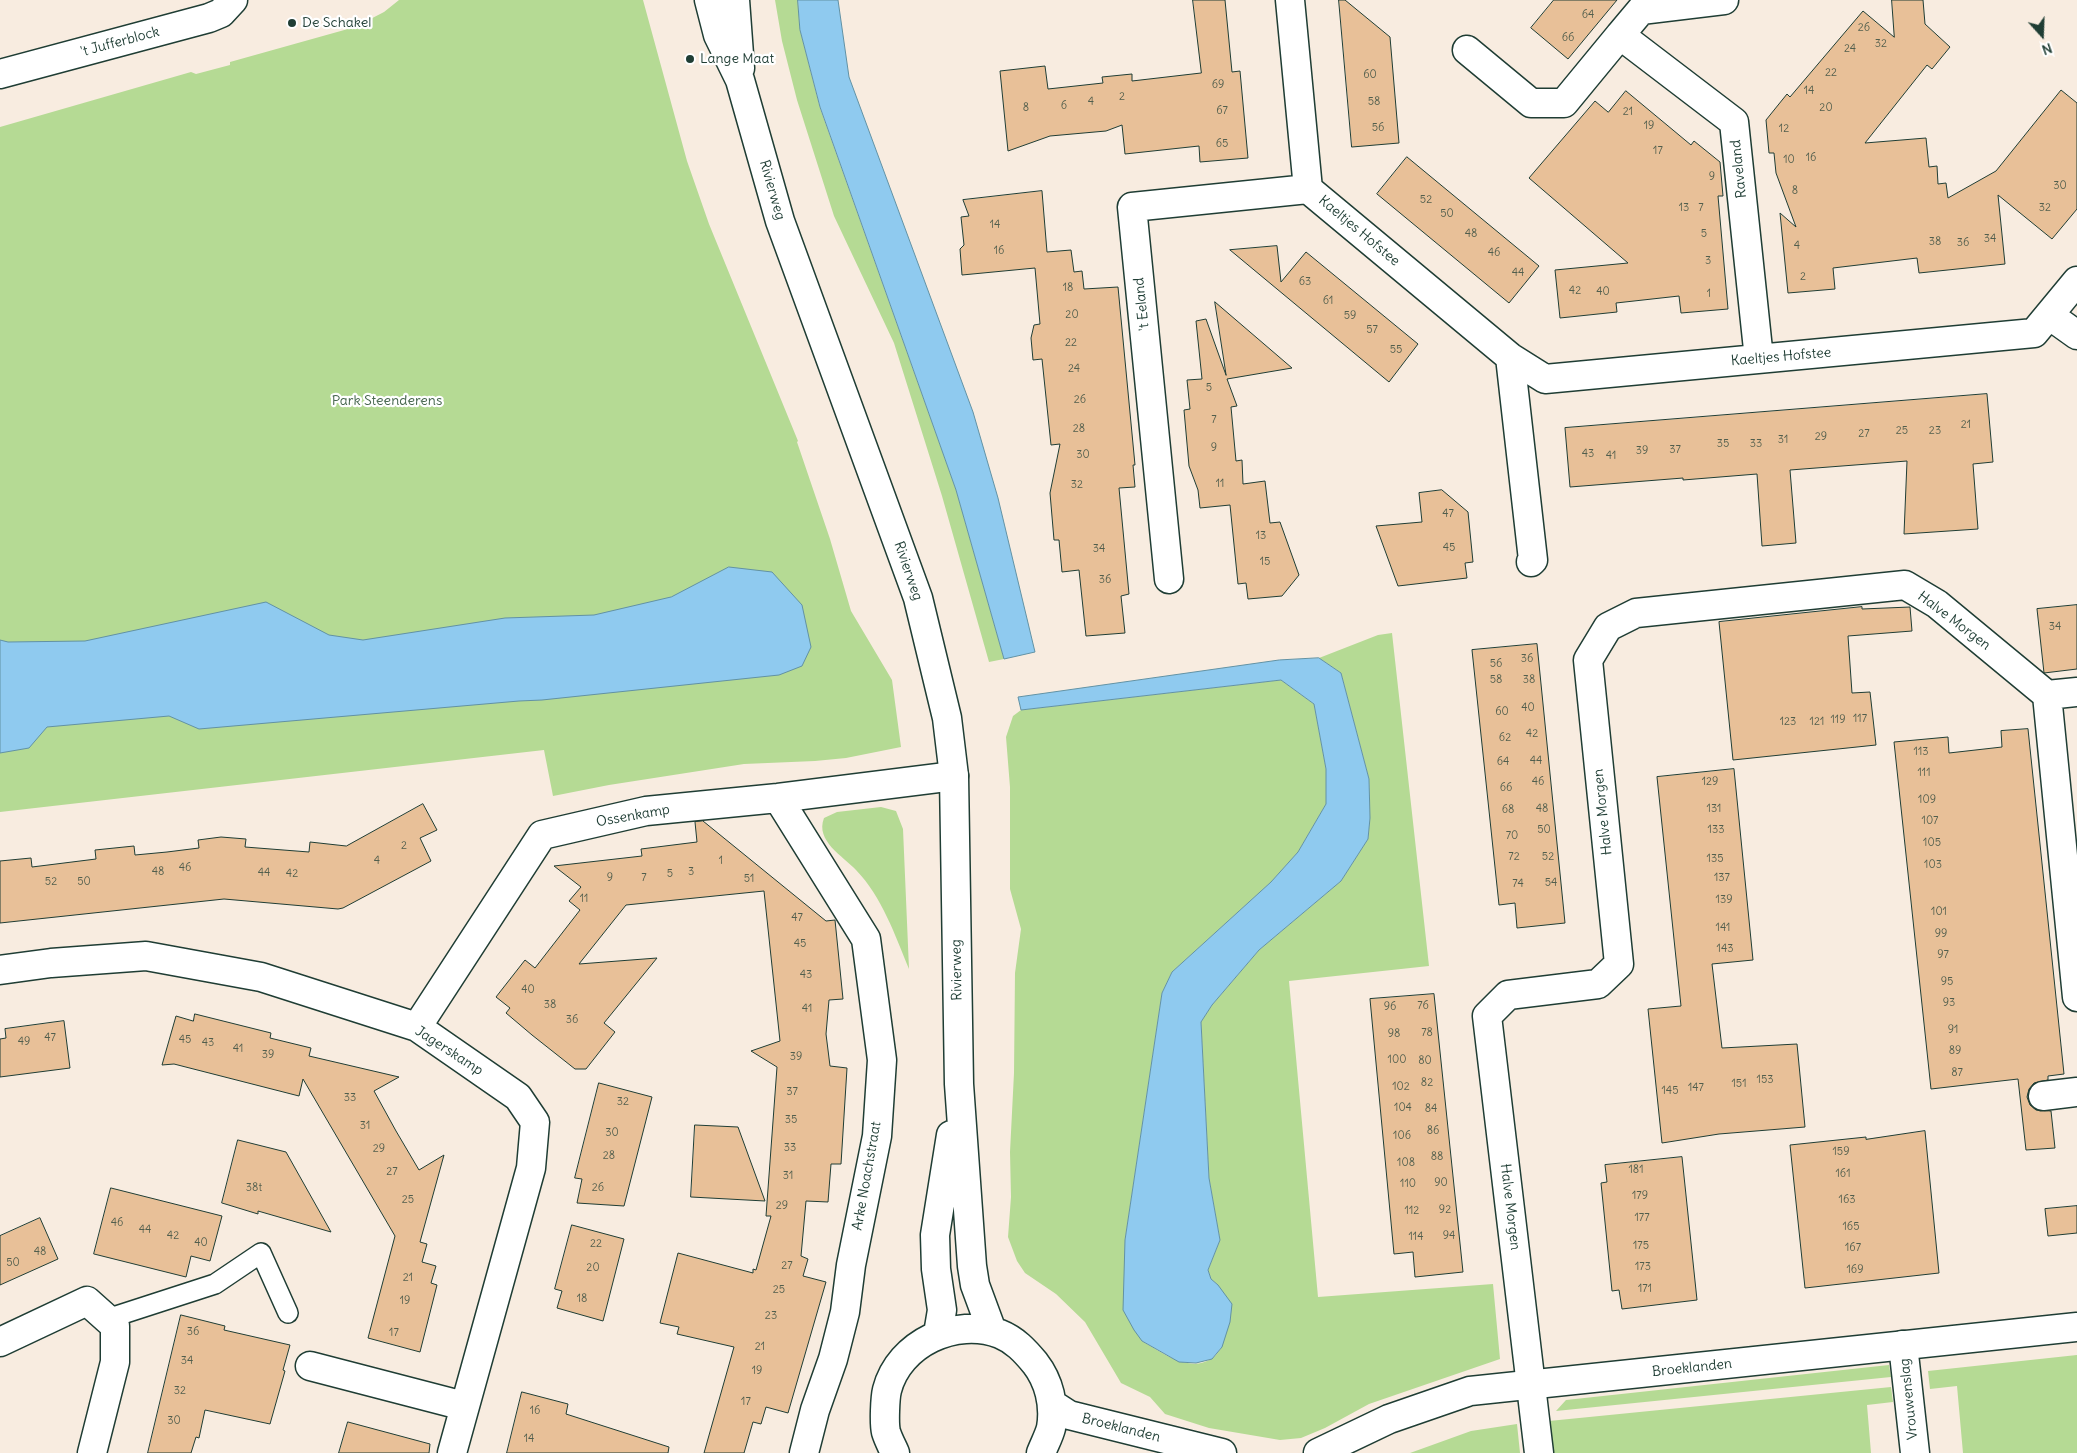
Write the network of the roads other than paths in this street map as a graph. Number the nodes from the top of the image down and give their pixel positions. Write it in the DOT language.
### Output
graph roads {
  1 [pos="233,0"];
  2 [pos="709,0"];
  3 [pos="735,0"];
  4 [pos="1290,0"];
  5 [pos="1724,0"];
  6 [pos="1620,35"];
  7 [pos="1468,50"];
  8 [pos="0,74"];
  9 [pos="740,80"];
  10 [pos="1308,189"];
  11 [pos="2077,281"];
  12 [pos="2049,315"];
  13 [pos="2077,336"];
  14 [pos="1510,357"];
  15 [pos="1759,359"];
  16 [pos="1531,562"];
  17 [pos="1168,579"];
  18 [pos="2077,692"];
  19 [pos="2047,695"];
  20 [pos="954,776"];
  21 [pos="778,798"];
  22 [pos="0,970"];
  23 [pos="2077,997"];
  24 [pos="417,1027"];
  25 [pos="959,1084"];
  26 [pos="2077,1092"];
  27 [pos="2043,1096"];
  28 [pos="288,1313"];
  29 [pos="107,1319"];
  30 [pos="2077,1327"];
  31 [pos="992,1331"];
  32 [pos="938,1334"];
  33 [pos="0,1342"];
  34 [pos="1903,1345"];
  35 [pos="310,1366"];
  36 [pos="1532,1385"];
  37 [pos="1052,1404"];
  38 [pos="464,1406"];
  39 [pos="92,1453"];
  40 [pos="452,1453"];
  41 [pos="804,1453"];
  42 [pos="895,1453"];
  43 [pos="1041,1453"];
  44 [pos="1222,1453"];
  45 [pos="1318,1453"];
  46 [pos="1539,1453"];
  47 [pos="1915,1453"];
  1 -- 8 [label="street, 't Jufferblock"];
  2 -- 9 [label="street, Rivierweg"];
  3 -- 9 [label="street, Rivierweg"];
  4 -- 10 [label="street, Kaeltjes Hofstee"];
  5 -- 6 [label="street"];
  6 -- 7 [label="street"];
  6 -- 15 [label="street, Raveland"];
  9 -- 20 [label="street, Rivierweg"];
  10 -- 14 [label="street, Kaeltjes Hofstee"];
  10 -- 17 [label="street, 't Eeland"];
  11 -- 12 [label="street, Kaeltjes Hofstee"];
  12 -- 13 [label="street"];
  12 -- 15 [label="street, Kaeltjes Hofstee"];
  14 -- 15 [label="street, Kaeltjes Hofstee"];
  14 -- 16 [label="street"];
  18 -- 19 [label="street"];
  19 -- 23 [label="street"];
  19 -- 36 [label="street, Halve Morgen"];
  20 -- 21 [label="street, Ossenkamp"];
  20 -- 25 [label="street, Rivierweg"];
  21 -- 24 [label="street, Ossenkamp"];
  21 -- 41 [label="street, Arke Noachstraat"];
  22 -- 24 [label="street, Jagerskamp"];
  24 -- 38 [label="street, Jagerskamp"];
  25 -- 31 [label="street, Rivierweg"];
  25 -- 32 [label="street, Rivierweg"];
  26 -- 27 [label="street"];
  28 -- 29 [label="lane"];
  29 -- 33 [label="street"];
  29 -- 39 [label="street"];
  30 -- 34 [label="street, Broeklanden"];
  31 -- 32 [label="street"];
  31 -- 37 [label="street"];
  32 -- 42 [label="street"];
  34 -- 36 [label="street, Broeklanden"];
  34 -- 47 [label="street, Vrouwenslag"];
  35 -- 38 [label="street"];
  36 -- 45 [label="street, Broeklanden"];
  36 -- 46 [label="street"];
  37 -- 43 [label="street"];
  37 -- 44 [label="street, Broeklanden"];
  38 -- 40 [label="street, Jagerskamp"];
}
